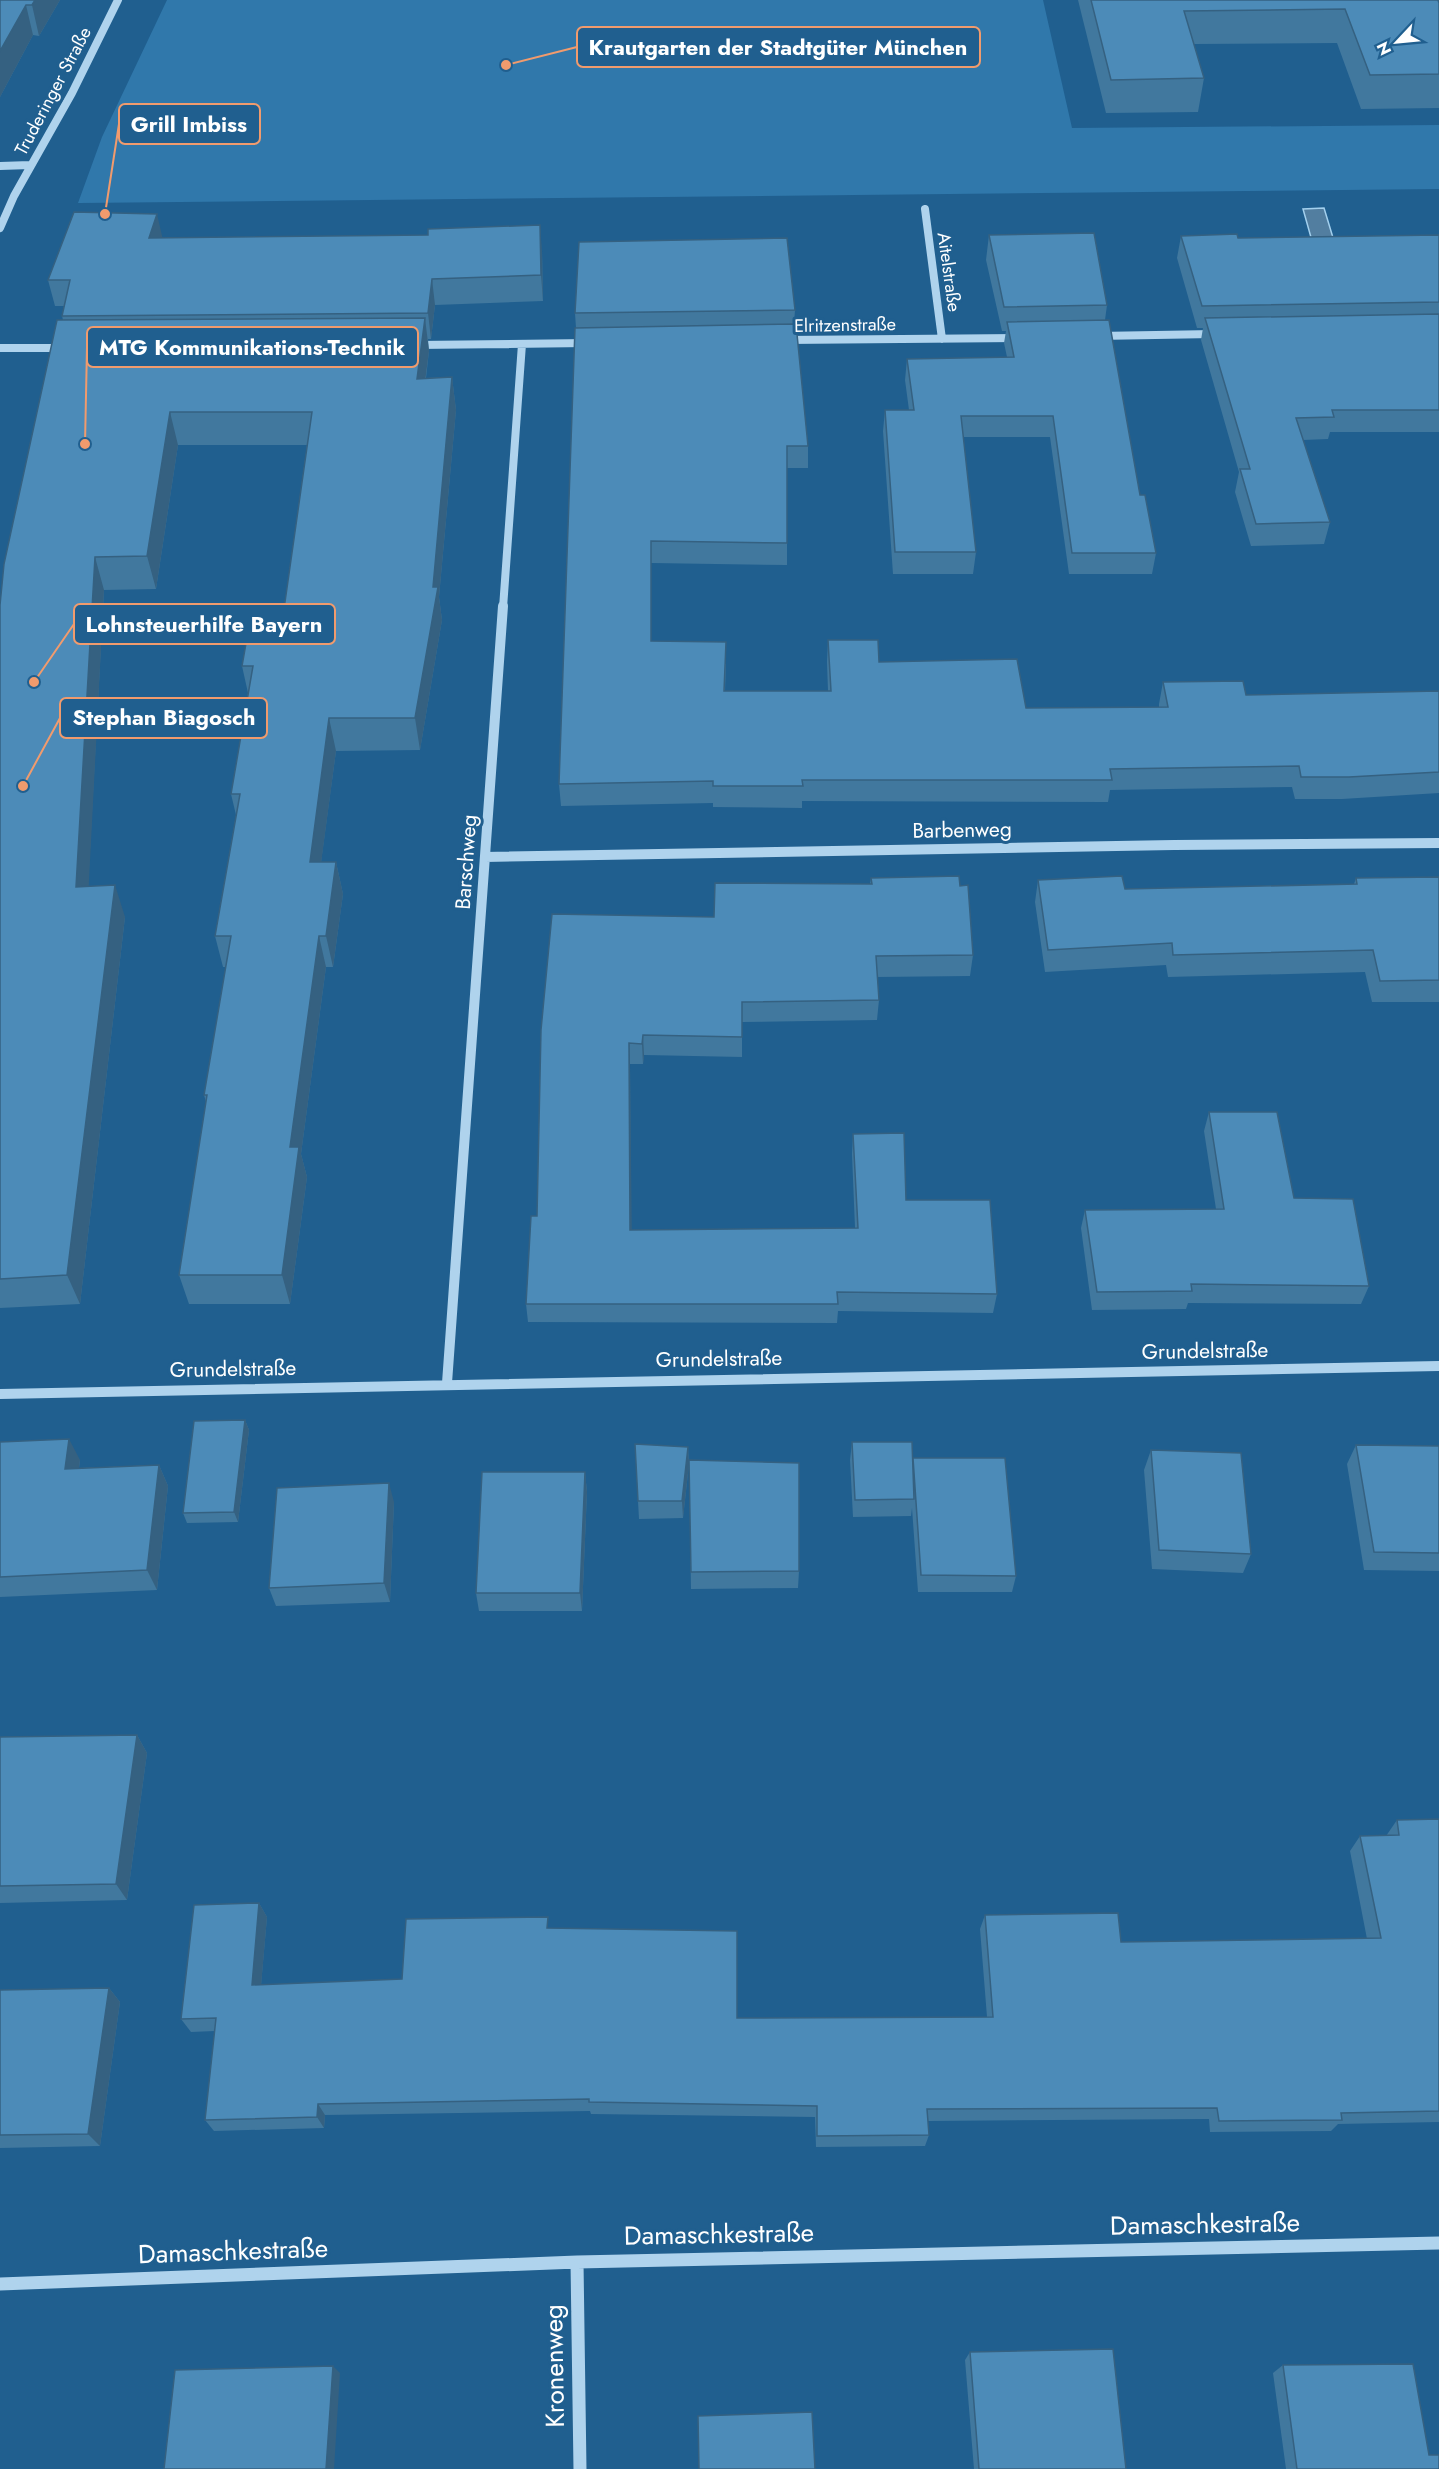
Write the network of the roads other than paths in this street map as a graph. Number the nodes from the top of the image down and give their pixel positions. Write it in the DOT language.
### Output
graph roads {
  1 [pos="118,0"];
  2 [pos="30,165"];
  3 [pos="0,166"];
  4 [pos="925,209"];
  5 [pos="0,228"];
  6 [pos="1220,334"];
  7 [pos="1093,336"];
  8 [pos="1023,338"];
  9 [pos="942,339"];
  10 [pos="773,341"];
  11 [pos="593,343"];
  12 [pos="522,344"];
  13 [pos="411,345"];
  14 [pos="0,348"];
  15 [pos="72,348"];
  16 [pos="1439,843"];
  17 [pos="485,857"];
  18 [pos="1439,1366"];
  19 [pos="447,1383"];
  20 [pos="0,1394"];
  21 [pos="1439,2243"];
  22 [pos="578,2262"];
  23 [pos="0,2284"];
  24 [pos="580,2469"];
  1 -- 2 [label="street, Truderinger Straße"];
  2 -- 3 [label="street"];
  2 -- 5 [label="street, Truderinger Straße"];
  4 -- 9 [label="street, Aitelstraße"];
  6 -- 7 [label="street"];
  8 -- 9 [label="street, Elritzenstraße"];
  9 -- 10 [label="street, Elritzenstraße"];
  11 -- 12 [label="street"];
  12 -- 13 [label="street"];
  12 -- 17 [label="street, Barschweg"];
  14 -- 15 [label="street"];
  16 -- 17 [label="street, Barbenweg"];
  17 -- 19 [label="street, Barschweg"];
  18 -- 19 [label="street, Grundelstraße"];
  19 -- 20 [label="street, Grundelstraße"];
  21 -- 22 [label="street, Damaschkestraße"];
  22 -- 23 [label="street, Damaschkestraße"];
  22 -- 24 [label="street, Kronenweg"];
}
